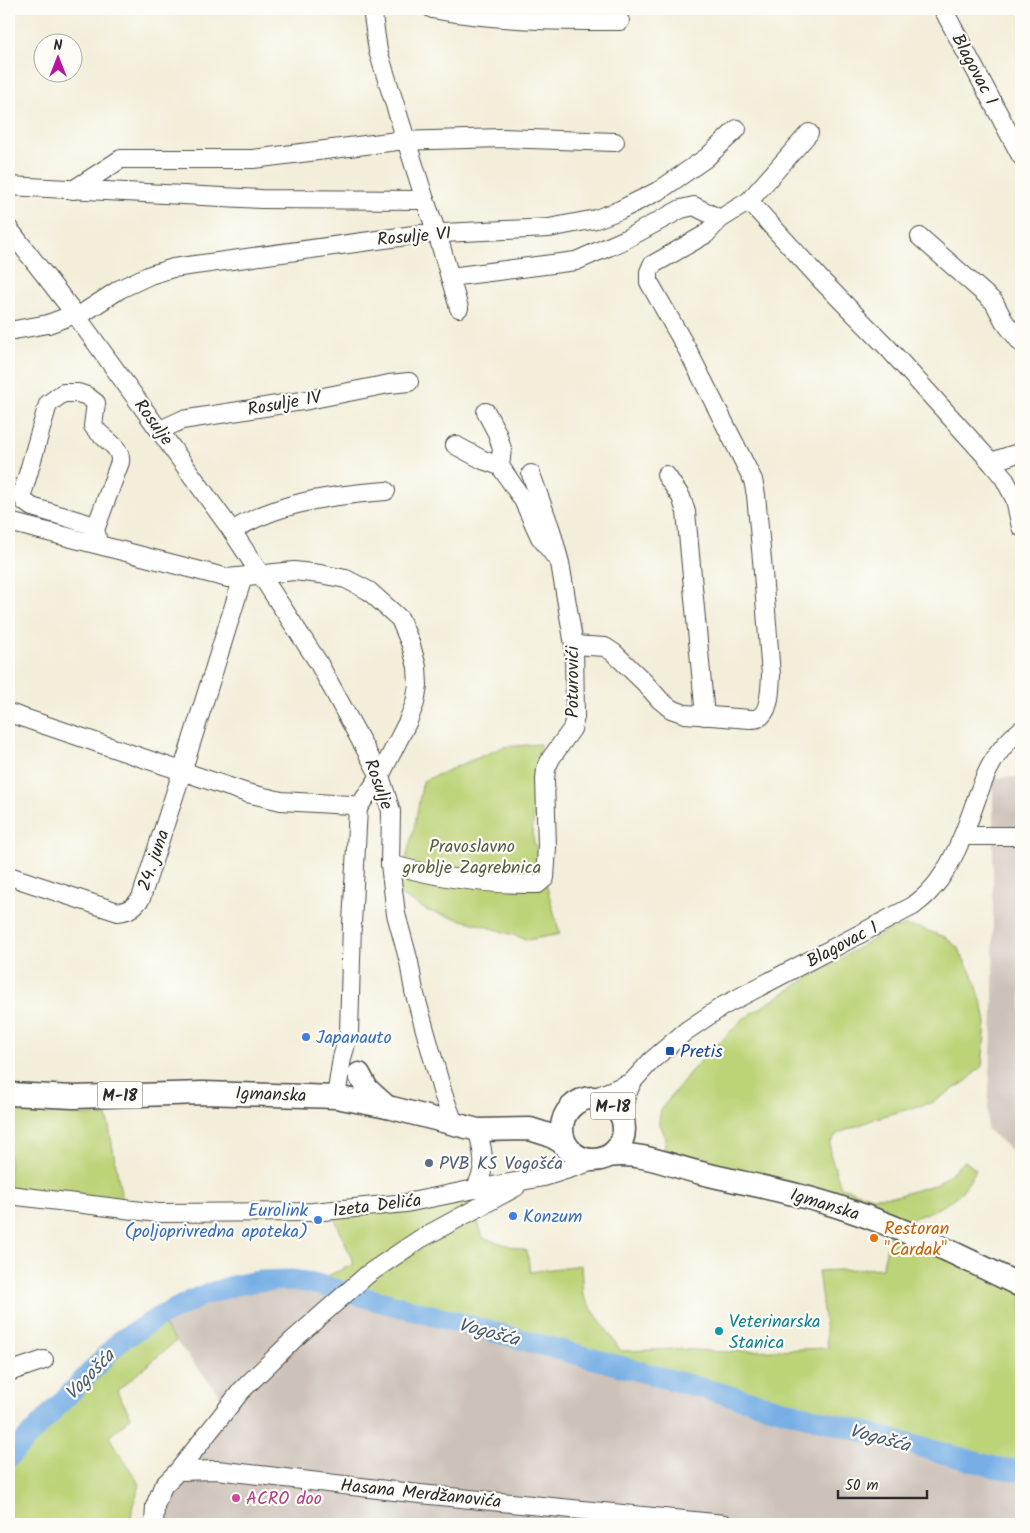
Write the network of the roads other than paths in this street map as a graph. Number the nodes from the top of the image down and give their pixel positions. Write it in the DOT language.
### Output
graph roads {
  1 [pos="372,9"];
  2 [pos="432,9"];
  3 [pos="948,13"];
  4 [pos="620,21"];
  5 [pos="737,129"];
  6 [pos="809,133"];
  7 [pos="1017,137"];
  8 [pos="407,141"];
  9 [pos="615,142"];
  10 [pos="1021,156"];
  11 [pos="9,186"];
  12 [pos="73,190"];
  13 [pos="425,200"];
  14 [pos="749,201"];
  15 [pos="720,219"];
  16 [pos="9,229"];
  17 [pos="437,233"];
  18 [pos="920,237"];
  19 [pos="450,277"];
  20 [pos="459,308"];
  21 [pos="76,316"];
  22 [pos="9,331"];
  23 [pos="1021,343"];
  24 [pos="409,382"];
  25 [pos="486,412"];
  26 [pos="160,430"];
  27 [pos="455,445"];
  28 [pos="1021,452"];
  29 [pos="991,462"];
  30 [pos="500,466"];
  31 [pos="531,474"];
  32 [pos="666,475"];
  33 [pos="386,491"];
  34 [pos="9,522"];
  35 [pos="1021,527"];
  36 [pos="232,531"];
  37 [pos="96,537"];
  38 [pos="560,563"];
  39 [pos="260,574"];
  40 [pos="243,577"];
  41 [pos="574,645"];
  42 [pos="9,713"];
  43 [pos="705,716"];
  44 [pos="1021,730"];
  45 [pos="182,772"];
  46 [pos="380,776"];
  47 [pos="358,808"];
  48 [pos="963,836"];
  49 [pos="1021,836"];
  50 [pos="390,864"];
  51 [pos="9,876"];
  52 [pos="349,1033"];
  53 [pos="359,1074"];
  54 [pos="632,1082"];
  55 [pos="9,1094"];
  56 [pos="593,1098"];
  57 [pos="346,1099"];
  58 [pos="388,1107"];
  59 [pos="568,1109"];
  60 [pos="623,1125"];
  61 [pos="455,1126"];
  62 [pos="530,1129"];
  63 [pos="478,1130"];
  64 [pos="568,1158"];
  65 [pos="604,1158"];
  66 [pos="648,1158"];
  67 [pos="536,1179"];
  68 [pos="475,1189"];
  69 [pos="9,1195"];
  70 [pos="1021,1286"];
  71 [pos="44,1360"];
  72 [pos="9,1372"];
  73 [pos="178,1471"];
  74 [pos="154,1524"];
  75 [pos="724,1524"];
  1 -- 8 [label="street"];
  2 -- 4 [label="street"];
  3 -- 7 [label="street, Blagovac 1"];
  5 -- 17 [label="street, Rosulje VI"];
  6 -- 14 [label="street"];
  7 -- 10 [label="street, Blagovac 1"];
  8 -- 9 [label="street"];
  8 -- 12 [label="street"];
  8 -- 13 [label="street"];
  11 -- 12 [label="street"];
  12 -- 13 [label="street"];
  13 -- 17 [label="street"];
  14 -- 15 [label="street"];
  14 -- 29 [label="street"];
  15 -- 19 [label="street"];
  15 -- 43 [label="street"];
  16 -- 21 [label="street, Rosulje"];
  17 -- 19 [label="street"];
  17 -- 21 [label="street, Rosulje VI"];
  18 -- 23 [label="street"];
  19 -- 20 [label="street"];
  21 -- 22 [label="street"];
  21 -- 26 [label="street, Rosulje"];
  24 -- 26 [label="street, Rosulje IV"];
  25 -- 30 [label="street"];
  26 -- 36 [label="street, Rosulje"];
  27 -- 30 [label="street"];
  28 -- 29 [label="street"];
  29 -- 35 [label="street"];
  30 -- 38 [label="street"];
  31 -- 38 [label="street, Poturovići"];
  32 -- 43 [label="street"];
  33 -- 36 [label="street"];
  34 -- 37 [label="street"];
  36 -- 39 [label="street, Rosulje"];
  37 -- 37 [label="street"];
  37 -- 40 [label="street"];
  38 -- 41 [label="street, Poturovići"];
  39 -- 40 [label="street"];
  39 -- 46 [label="street, Rosulje"];
  39 -- 46 [label="street"];
  40 -- 45 [label="street"];
  41 -- 43 [label="street"];
  41 -- 50 [label="street, Poturovići"];
  42 -- 45 [label="street"];
  44 -- 48 [label="street, Blagovac 1"];
  45 -- 47 [label="street"];
  45 -- 51 [label="street, 24. juna"];
  46 -- 47 [label="street"];
  46 -- 50 [label="street, Rosulje"];
  47 -- 52 [label="street"];
  48 -- 49 [label="street"];
  48 -- 54 [label="street, Blagovac 1"];
  50 -- 61 [label="street, Rosulje"];
  52 -- 53 [label="street"];
  52 -- 57 [label="street"];
  53 -- 57 [label="street"];
  53 -- 58 [label="main road"];
  54 -- 56 [label="street"];
  54 -- 60 [label="street, Blagovac 1"];
  55 -- 57 [label="main road, Igmanska / M-18"];
  56 -- 59 [label="main road, M-18"];
  56 -- 60 [label="main road, M-18"];
  57 -- 58 [label="main road, Igmanska / M-18"];
  58 -- 61 [label="main road, Igmanska / M-18"];
  59 -- 62 [label="main road, Igmanska / M-18"];
  59 -- 64 [label="main road, M-18"];
  60 -- 65 [label="main road, M-18"];
  60 -- 66 [label="main road, Igmanska / M-18"];
  61 -- 63 [label="main road, Igmanska / M-18"];
  62 -- 63 [label="main road, Igmanska / M-18"];
  62 -- 64 [label="main road, Igmanska / M-18"];
  63 -- 68 [label="street"];
  64 -- 65 [label="main road, M-18"];
  64 -- 67 [label="street"];
  65 -- 66 [label="main road, Igmanska / M-18"];
  66 -- 70 [label="main road, Igmanska / M-18"];
  67 -- 68 [label="street, Izeta Delića"];
  67 -- 73 [label="street"];
  68 -- 69 [label="street, Izeta Delića"];
  71 -- 72 [label="street"];
  73 -- 74 [label="street"];
  73 -- 75 [label="street, Hasana Merdžanovića"];
}
